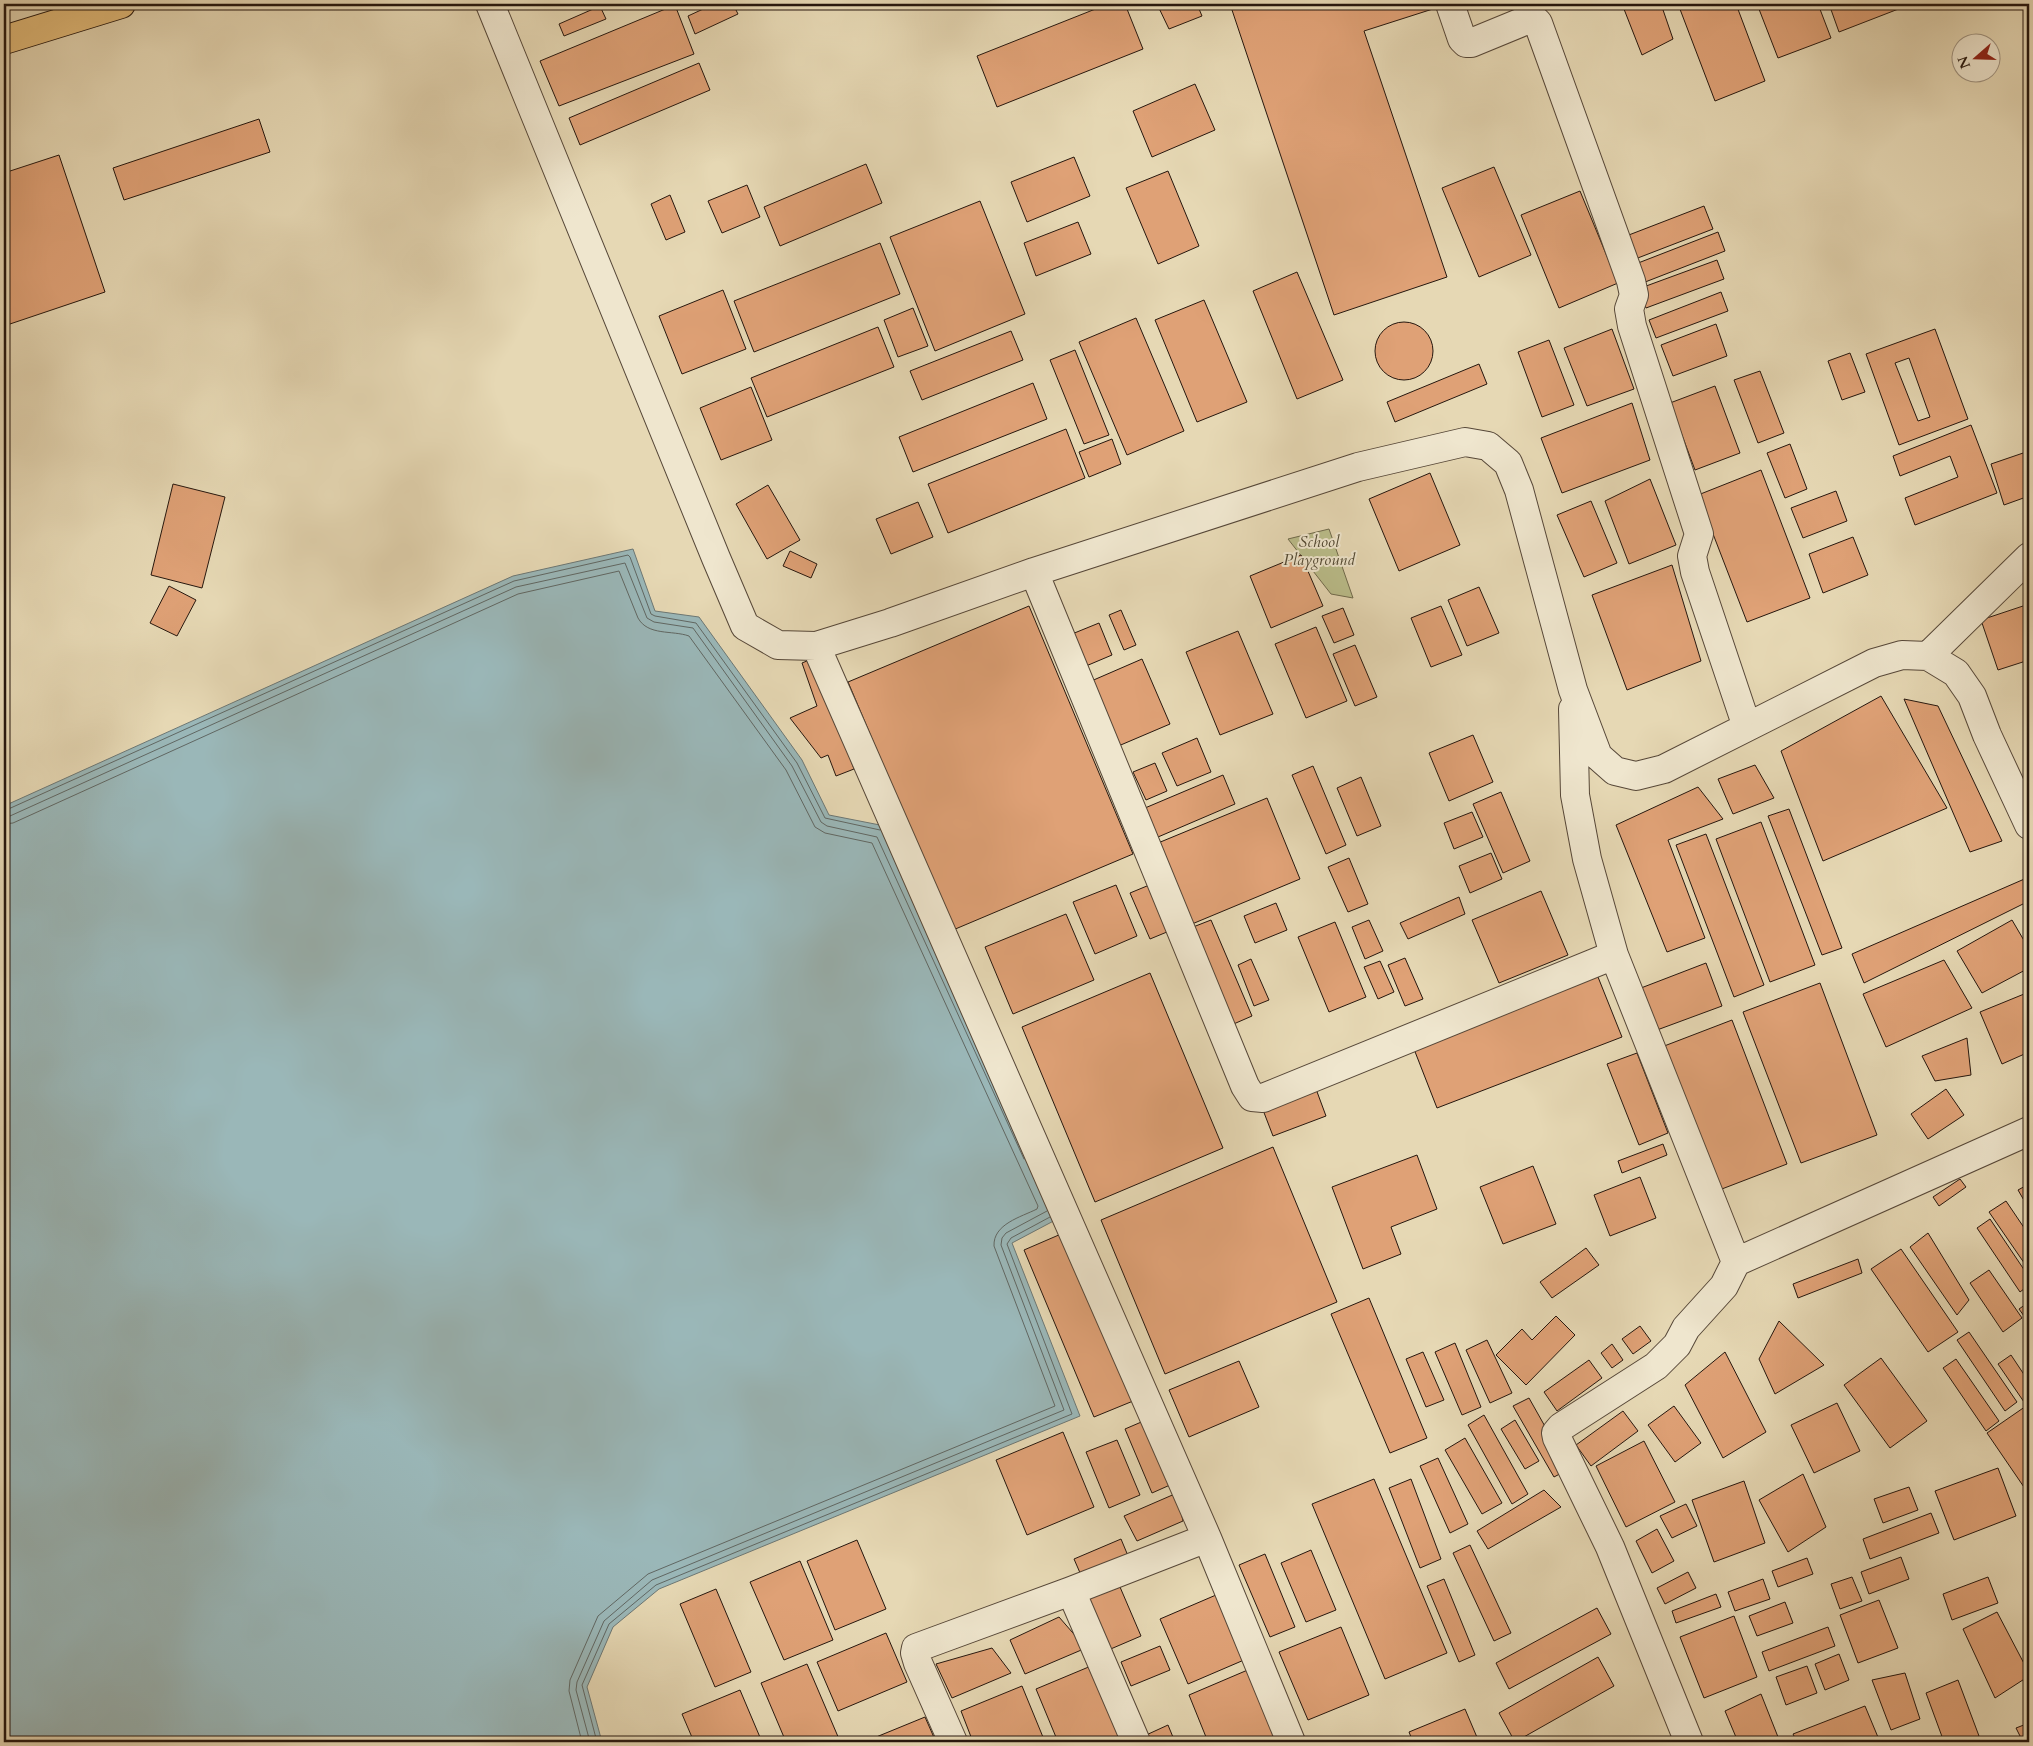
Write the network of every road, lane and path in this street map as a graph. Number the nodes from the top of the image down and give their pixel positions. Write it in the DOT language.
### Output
graph roads {
  1 [pos="121,4"];
  2 [pos="490,4"];
  3 [pos="1450,4"];
  4 [pos="4,40"];
  5 [pos="2029,557"];
  6 [pos="1034,572"];
  7 [pos="816,646"];
  8 [pos="1928,656"];
  9 [pos="1572,690"];
  10 [pos="1747,727"];
  11 [pos="2029,825"];
  12 [pos="1614,954"];
  13 [pos="2029,1131"];
  14 [pos="1736,1262"];
  15 [pos="1207,1538"];
  16 [pos="1072,1591"];
  17 [pos="953,1742"];
  18 [pos="1136,1742"];
  19 [pos="1291,1742"];
  20 [pos="1689,1742"];
  1 -- 4 [label="main road"];
  2 -- 7 [label="street"];
  3 -- 10 [label="street"];
  5 -- 8 [label="street"];
  6 -- 7 [label="street"];
  6 -- 9 [label="street"];
  6 -- 12 [label="street"];
  7 -- 15 [label="street"];
  8 -- 10 [label="street"];
  8 -- 11 [label="street"];
  9 -- 10 [label="street"];
  9 -- 12 [label="street"];
  12 -- 14 [label="street"];
  13 -- 14 [label="street"];
  14 -- 20 [label="street"];
  15 -- 16 [label="street"];
  15 -- 19 [label="street"];
  16 -- 17 [label="street"];
  16 -- 18 [label="street"];
}
